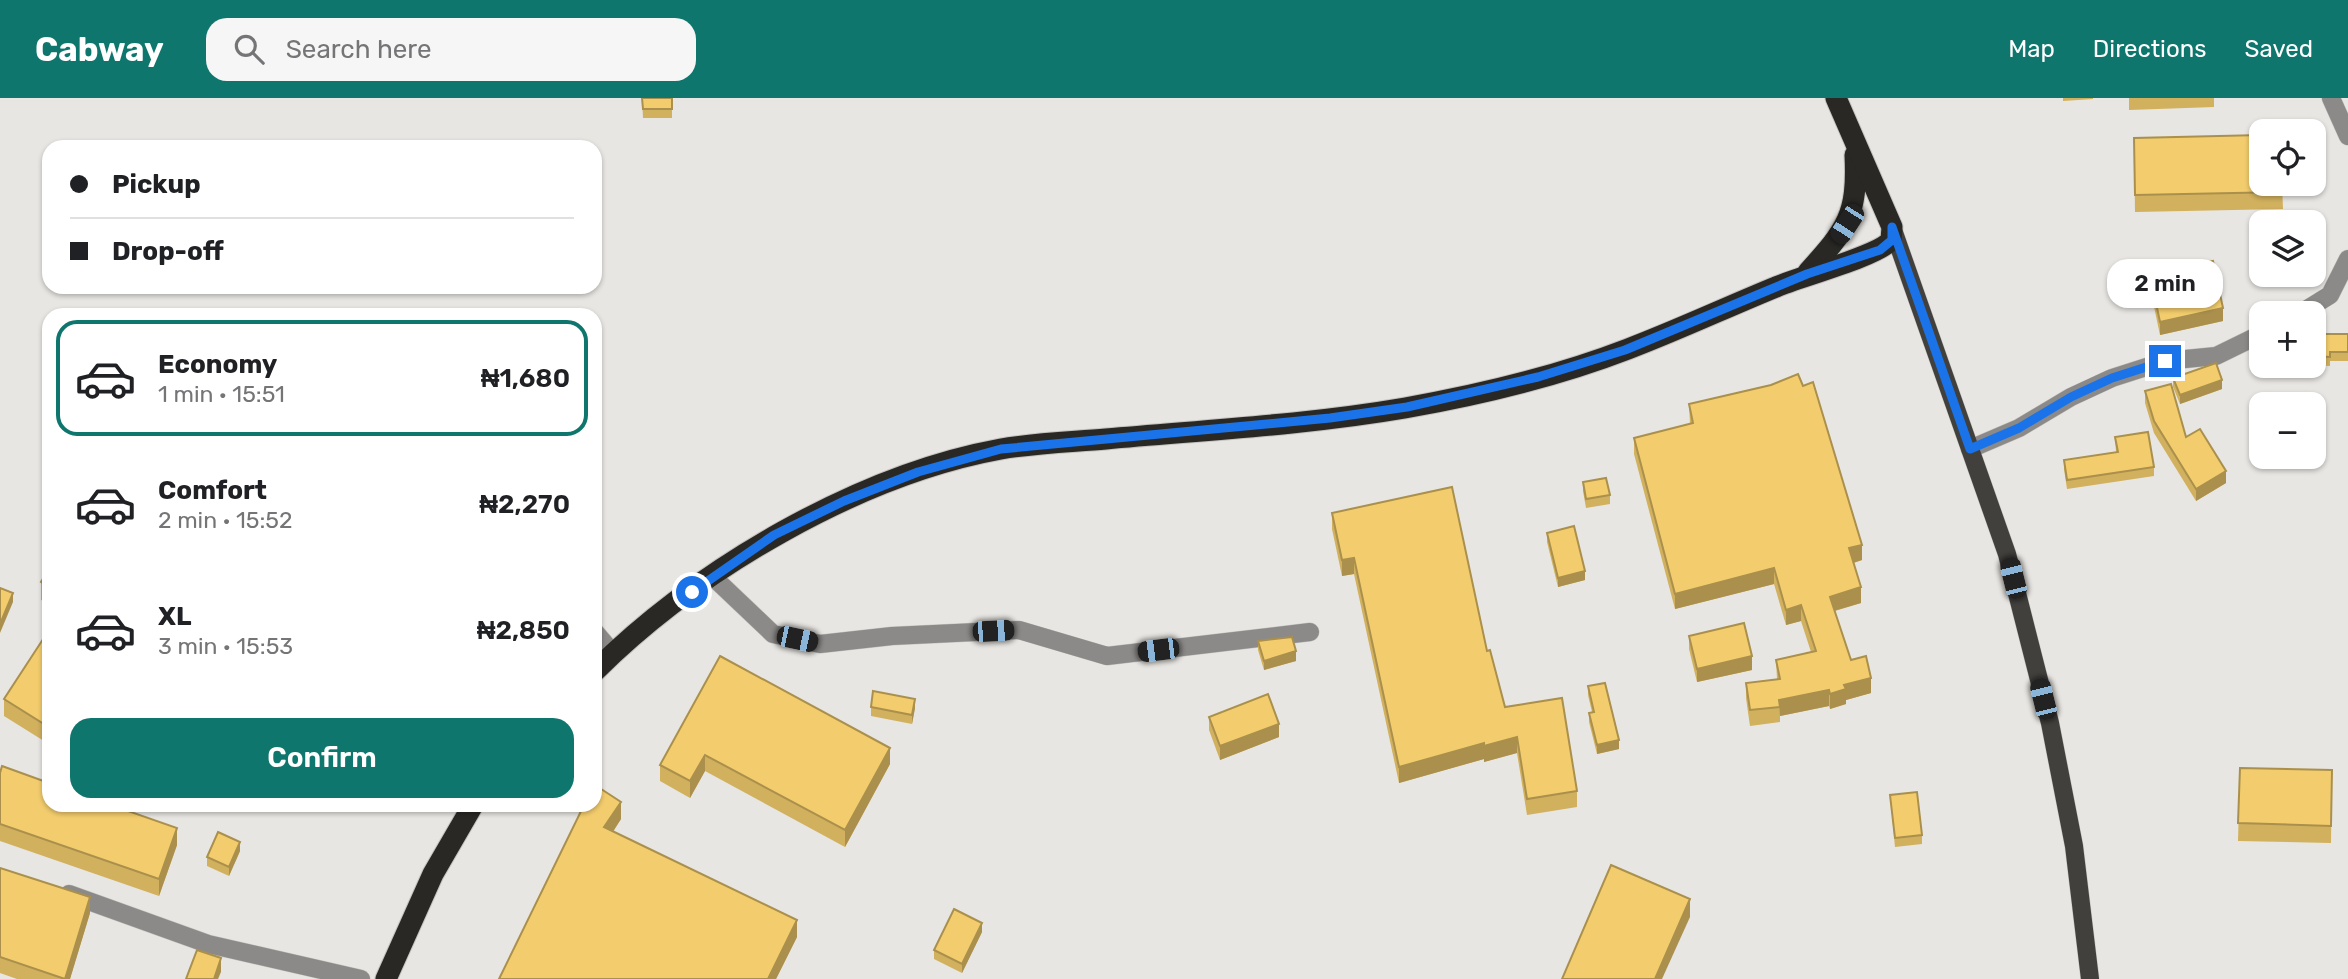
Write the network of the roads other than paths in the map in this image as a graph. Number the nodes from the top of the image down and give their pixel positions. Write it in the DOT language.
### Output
graph roads {
  1 [pos="1836,98"];
  2 [pos="2331,98"];
  3 [pos="2348,136"];
  4 [pos="1855,143"];
  5 [pos="1892,227"];
  6 [pos="2348,259"];
  7 [pos="1807,274"];
  8 [pos="2320,301"];
  9 [pos="2249,340"];
  10 [pos="1970,449"];
  11 [pos="712,576"];
  12 [pos="1310,632"];
  13 [pos="602,640"];
  14 [pos="613,653"];
  15 [pos="602,664"];
  16 [pos="470,812"];
  17 [pos="52,888"];
  18 [pos="361,979"];
  19 [pos="386,979"];
  20 [pos="2090,979"];
  1 -- 4 [label="highway"];
  2 -- 3 [label="street"];
  4 -- 5 [label="highway"];
  4 -- 7 [label="highway"];
  5 -- 7 [label="highway"];
  5 -- 10 [label="main road"];
  6 -- 8 [label="street"];
  7 -- 11 [label="highway"];
  9 -- 10 [label="street"];
  10 -- 20 [label="main road"];
  11 -- 12 [label="street"];
  11 -- 14 [label="highway"];
  13 -- 14 [label="street"];
  14 -- 15 [label="highway"];
  16 -- 19 [label="highway"];
  17 -- 18 [label="street"];
}
